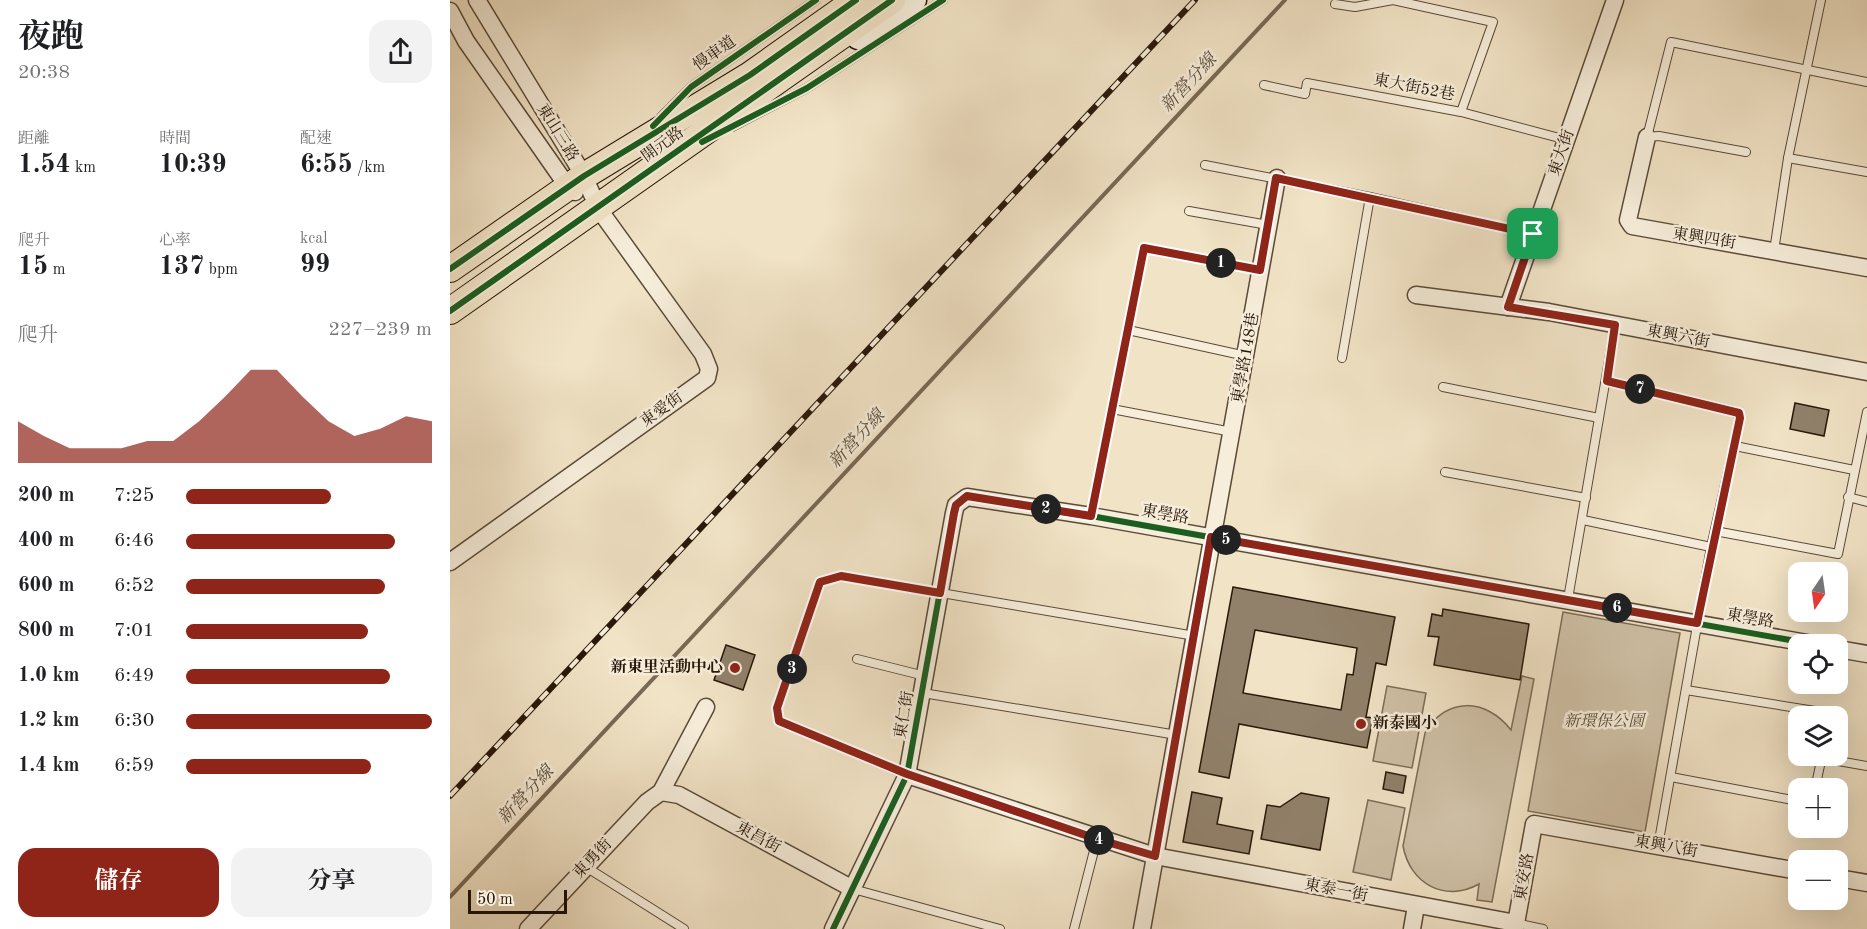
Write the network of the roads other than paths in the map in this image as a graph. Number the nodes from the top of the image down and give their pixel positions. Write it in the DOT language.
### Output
graph roads {
  1 [pos="477,0"];
  2 [pos="816,0"];
  3 [pos="844,0"];
  4 [pos="856,0"];
  5 [pos="892,0"];
  6 [pos="915,0"];
  7 [pos="943,0"];
  8 [pos="1393,0"];
  9 [pos="1616,0"];
  10 [pos="1821,0"];
  11 [pos="1335,4"];
  12 [pos="450,11"];
  13 [pos="1807,70"];
  14 [pos="1867,82"];
  15 [pos="1264,85"];
  16 [pos="1461,112"];
  17 [pos="1647,137"];
  18 [pos="1567,140"];
  19 [pos="638,141"];
  20 [pos="1746,152"];
  21 [pos="1788,158"];
  22 [pos="659,164"];
  23 [pos="1206,165"];
  24 [pos="1867,172"];
  25 [pos="1276,178"];
  26 [pos="576,181"];
  27 [pos="1370,197"];
  28 [pos="598,208"];
  29 [pos="1189,211"];
  30 [pos="1268,225"];
  31 [pos="1533,234"];
  32 [pos="1774,250"];
  33 [pos="1867,268"];
  34 [pos="450,269"];
  35 [pos="1260,270"];
  36 [pos="1416,295"];
  37 [pos="1508,307"];
  38 [pos="450,311"];
  39 [pos="1615,325"];
  40 [pos="1128,330"];
  41 [pos="1246,356"];
  42 [pos="1342,358"];
  43 [pos="1867,372"];
  44 [pos="1607,381"];
  45 [pos="1443,387"];
  46 [pos="1112,409"];
  47 [pos="1867,412"];
  48 [pos="1599,418"];
  49 [pos="1233,432"];
  50 [pos="1735,446"];
  51 [pos="1854,470"];
  52 [pos="1445,472"];
  53 [pos="967,496"];
  54 [pos="1586,498"];
  55 [pos="1848,498"];
  56 [pos="1867,502"];
  57 [pos="1091,516"];
  58 [pos="1582,520"];
  59 [pos="1715,531"];
  60 [pos="1211,537"];
  61 [pos="1711,547"];
  62 [pos="450,562"];
  63 [pos="940,593"];
  64 [pos="1568,599"];
  65 [pos="1697,623"];
  66 [pos="1195,636"];
  67 [pos="1788,640"];
  68 [pos="1848,651"];
  69 [pos="1867,654"];
  70 [pos="857,659"];
  71 [pos="924,684"];
  72 [pos="1686,690"];
  73 [pos="706,707"];
  74 [pos="1788,707"];
  75 [pos="1177,735"];
  76 [pos="1848,762"];
  77 [pos="1867,766"];
  78 [pos="907,774"];
  79 [pos="1671,777"];
  80 [pos="661,792"];
  81 [pos="1788,800"];
  82 [pos="1534,824"];
  83 [pos="1097,839"];
  84 [pos="1658,846"];
  85 [pos="1155,856"];
  86 [pos="585,867"];
  87 [pos="1788,869"];
  88 [pos="1848,880"];
  89 [pos="1867,884"];
  90 [pos="853,889"];
  91 [pos="1416,906"];
  92 [pos="1516,926"];
  93 [pos="528,929"];
  94 [pos="684,929"];
  95 [pos="833,929"];
  96 [pos="1000,929"];
  97 [pos="1074,929"];
  98 [pos="1142,929"];
  99 [pos="1412,929"];
  100 [pos="1543,929"];
  1 -- 26 [label="street, 東山三路"];
  2 -- 19 [label="lane, 慢車道"];
  3 -- 19 [label="street, 開元路"];
  4 -- 19 [label="main road, 開元路"];
  5 -- 22 [label="main road, 開元路"];
  6 -- 22 [label="street"];
  7 -- 22 [label="lane"];
  8 -- 11 [label="lane"];
  8 -- 16 [label="lane"];
  9 -- 18 [label="street, 東大街"];
  10 -- 13 [label="lane"];
  12 -- 26 [label="street, 東山三路"];
  13 -- 14 [label="lane"];
  13 -- 17 [label="lane"];
  13 -- 21 [label="lane"];
  15 -- 16 [label="lane, 東大街52巷"];
  16 -- 18 [label="lane, 東大街52巷"];
  17 -- 20 [label="lane"];
  17 -- 32 [label="street, 東興四街"];
  18 -- 31 [label="street, 東大街"];
  19 -- 26 [label="main road, 開元路"];
  21 -- 24 [label="lane"];
  21 -- 32 [label="lane"];
  22 -- 28 [label="main road, 開元路"];
  23 -- 25 [label="lane"];
  25 -- 27 [label="lane"];
  25 -- 30 [label="street, 東學路148巷"];
  26 -- 28 [label="street, 東山三路"];
  26 -- 34 [label="main road, 開元路"];
  27 -- 31 [label="lane"];
  27 -- 42 [label="lane"];
  28 -- 38 [label="main road, 開元路"];
  28 -- 62 [label="street, 東愛街"];
  29 -- 30 [label="lane"];
  30 -- 35 [label="street, 東學路148巷"];
  31 -- 37 [label="street, 東大街"];
  32 -- 33 [label="street, 東興四街"];
  35 -- 40 [label="lane"];
  35 -- 41 [label="street, 東學路148巷"];
  36 -- 37 [label="street, 東興六街"];
  37 -- 39 [label="street, 東興六街"];
  39 -- 43 [label="street, 東興六街"];
  39 -- 44 [label="lane"];
  40 -- 41 [label="lane"];
  40 -- 46 [label="lane"];
  41 -- 49 [label="street, 東學路148巷"];
  44 -- 48 [label="lane"];
  44 -- 50 [label="lane"];
  45 -- 48 [label="lane"];
  46 -- 49 [label="lane"];
  46 -- 57 [label="lane"];
  47 -- 51 [label="lane"];
  48 -- 54 [label="lane"];
  49 -- 60 [label="street, 東學路148巷"];
  50 -- 51 [label="lane"];
  50 -- 59 [label="lane"];
  51 -- 55 [label="lane"];
  52 -- 54 [label="lane"];
  53 -- 57 [label="street, 東學路"];
  53 -- 63 [label="street, 東仁街"];
  54 -- 58 [label="lane"];
  55 -- 56 [label="lane"];
  55 -- 59 [label="lane"];
  57 -- 60 [label="street, 東學路"];
  58 -- 61 [label="lane"];
  58 -- 64 [label="lane"];
  59 -- 61 [label="lane"];
  60 -- 64 [label="street, 東學路"];
  60 -- 66 [label="street, 東學路148巷"];
  61 -- 65 [label="lane"];
  63 -- 66 [label="lane"];
  63 -- 71 [label="street, 東仁街"];
  63 -- 78 [label="lane"];
  64 -- 65 [label="street, 東學路"];
  65 -- 67 [label="street, 東學路"];
  65 -- 72 [label="lane"];
  66 -- 75 [label="street, 東學路148巷"];
  68 -- 69 [label="street"];
  70 -- 71 [label="lane"];
  71 -- 75 [label="lane"];
  71 -- 78 [label="street, 東仁街"];
  72 -- 74 [label="lane"];
  72 -- 79 [label="lane"];
  73 -- 80 [label="street"];
  75 -- 85 [label="street, 東學路148巷"];
  76 -- 77 [label="lane"];
  78 -- 83 [label="street, 東泰一街"];
  78 -- 90 [label="street, 東仁街"];
  79 -- 81 [label="lane"];
  79 -- 84 [label="lane"];
  80 -- 86 [label="street, 東勇街"];
  80 -- 90 [label="street, 東昌街"];
  82 -- 84 [label="street, 東興八街"];
  82 -- 92 [label="street, 東安路"];
  83 -- 85 [label="street, 東泰一街"];
  83 -- 97 [label="lane"];
  84 -- 87 [label="street, 東興八街"];
  85 -- 91 [label="street, 東泰一街"];
  85 -- 98 [label="street, 東學路148巷"];
  86 -- 93 [label="street, 東勇街"];
  86 -- 94 [label="lane"];
  88 -- 89 [label="street"];
  90 -- 95 [label="street, 東仁街"];
  90 -- 96 [label="lane"];
  91 -- 92 [label="street, 東泰一街"];
  91 -- 99 [label="street"];
  92 -- 100 [label="lane"];
}
